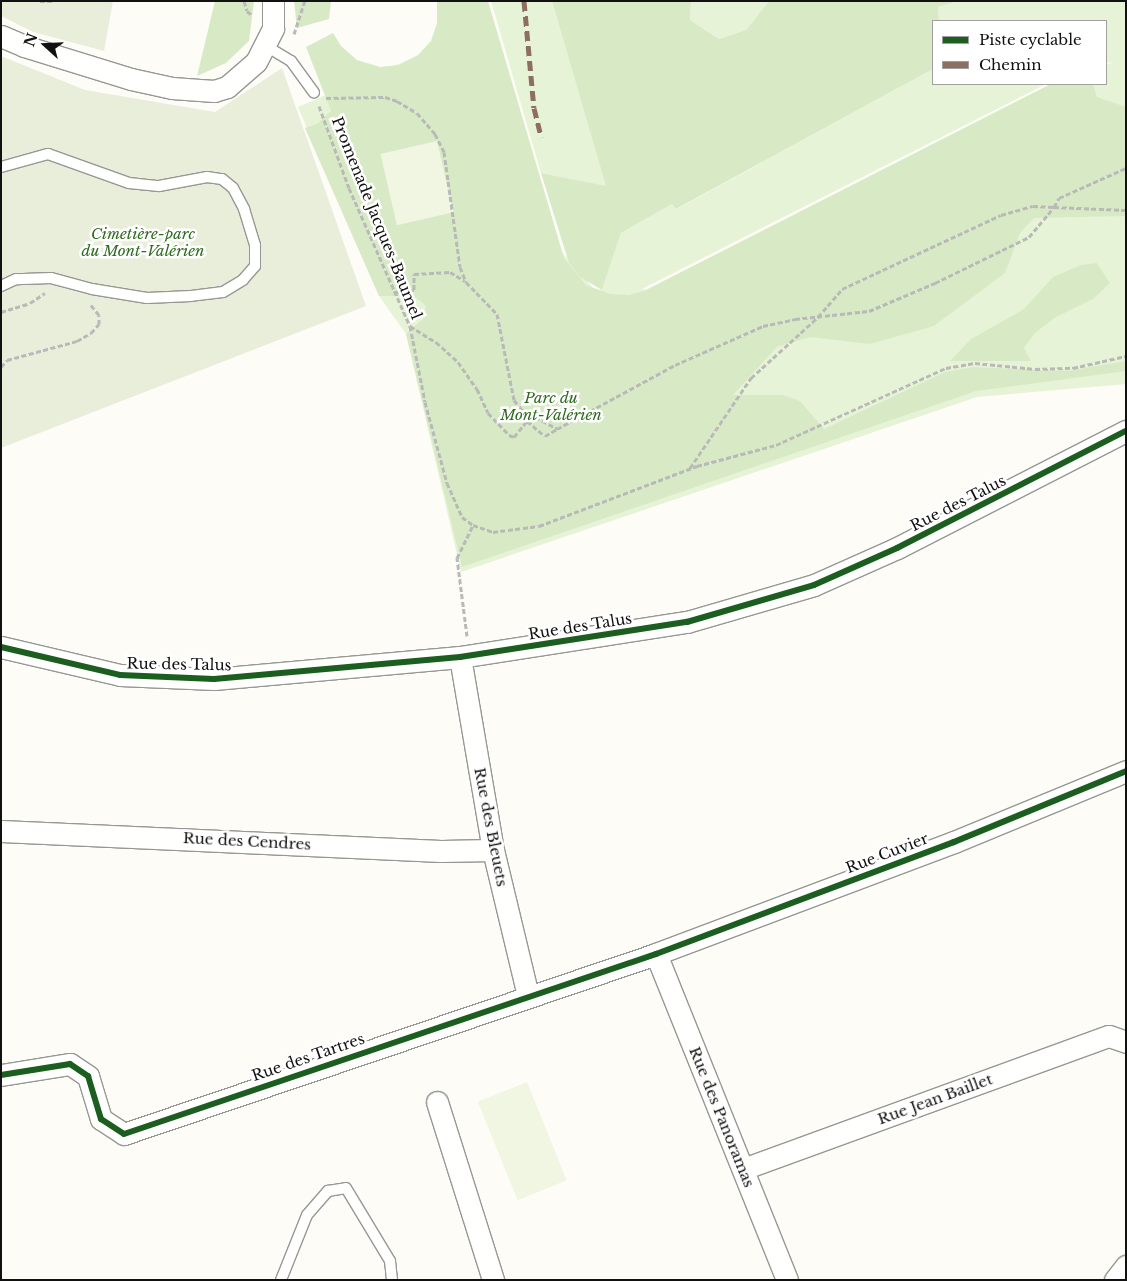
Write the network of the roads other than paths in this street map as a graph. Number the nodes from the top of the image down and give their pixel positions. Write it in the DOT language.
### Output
graph roads {
  1 [pos="273,1"];
  2 [pos="1,36"];
  3 [pos="277,38"];
  4 [pos="314,93"];
  5 [pos="1,167"];
  6 [pos="1,286"];
  7 [pos="1126,431"];
  8 [pos="1,647"];
  9 [pos="460,657"];
  10 [pos="1126,770"];
  11 [pos="1,831"];
  12 [pos="493,850"];
  13 [pos="656,954"];
  14 [pos="528,996"];
  15 [pos="1126,1042"];
  16 [pos="1,1075"];
  17 [pos="436,1102"];
  18 [pos="743,1169"];
  19 [pos="1126,1266"];
  20 [pos="282,1280"];
  21 [pos="392,1280"];
  22 [pos="493,1280"];
  23 [pos="787,1280"];
  24 [pos="1115,1280"];
  1 -- 3 [label="street"];
  2 -- 3 [label="street"];
  3 -- 4 [label="lane"];
  5 -- 6 [label="lane"];
  7 -- 9 [label="street, Rue des Talus"];
  8 -- 9 [label="street, Rue des Talus"];
  9 -- 12 [label="street, Rue des Bleuets"];
  10 -- 13 [label="street, Rue Cuvier"];
  11 -- 12 [label="street, Rue des Cendres"];
  12 -- 14 [label="street, Rue des Bleuets"];
  13 -- 14 [label="street, Rue des Tartres"];
  13 -- 18 [label="street, Rue des Panoramas"];
  14 -- 16 [label="street, Rue des Tartres"];
  15 -- 18 [label="street, Rue Jean Baillet"];
  17 -- 22 [label="street"];
  18 -- 23 [label="street, Rue des Panoramas"];
  19 -- 24 [label="street"];
  20 -- 21 [label="lane"];
}
